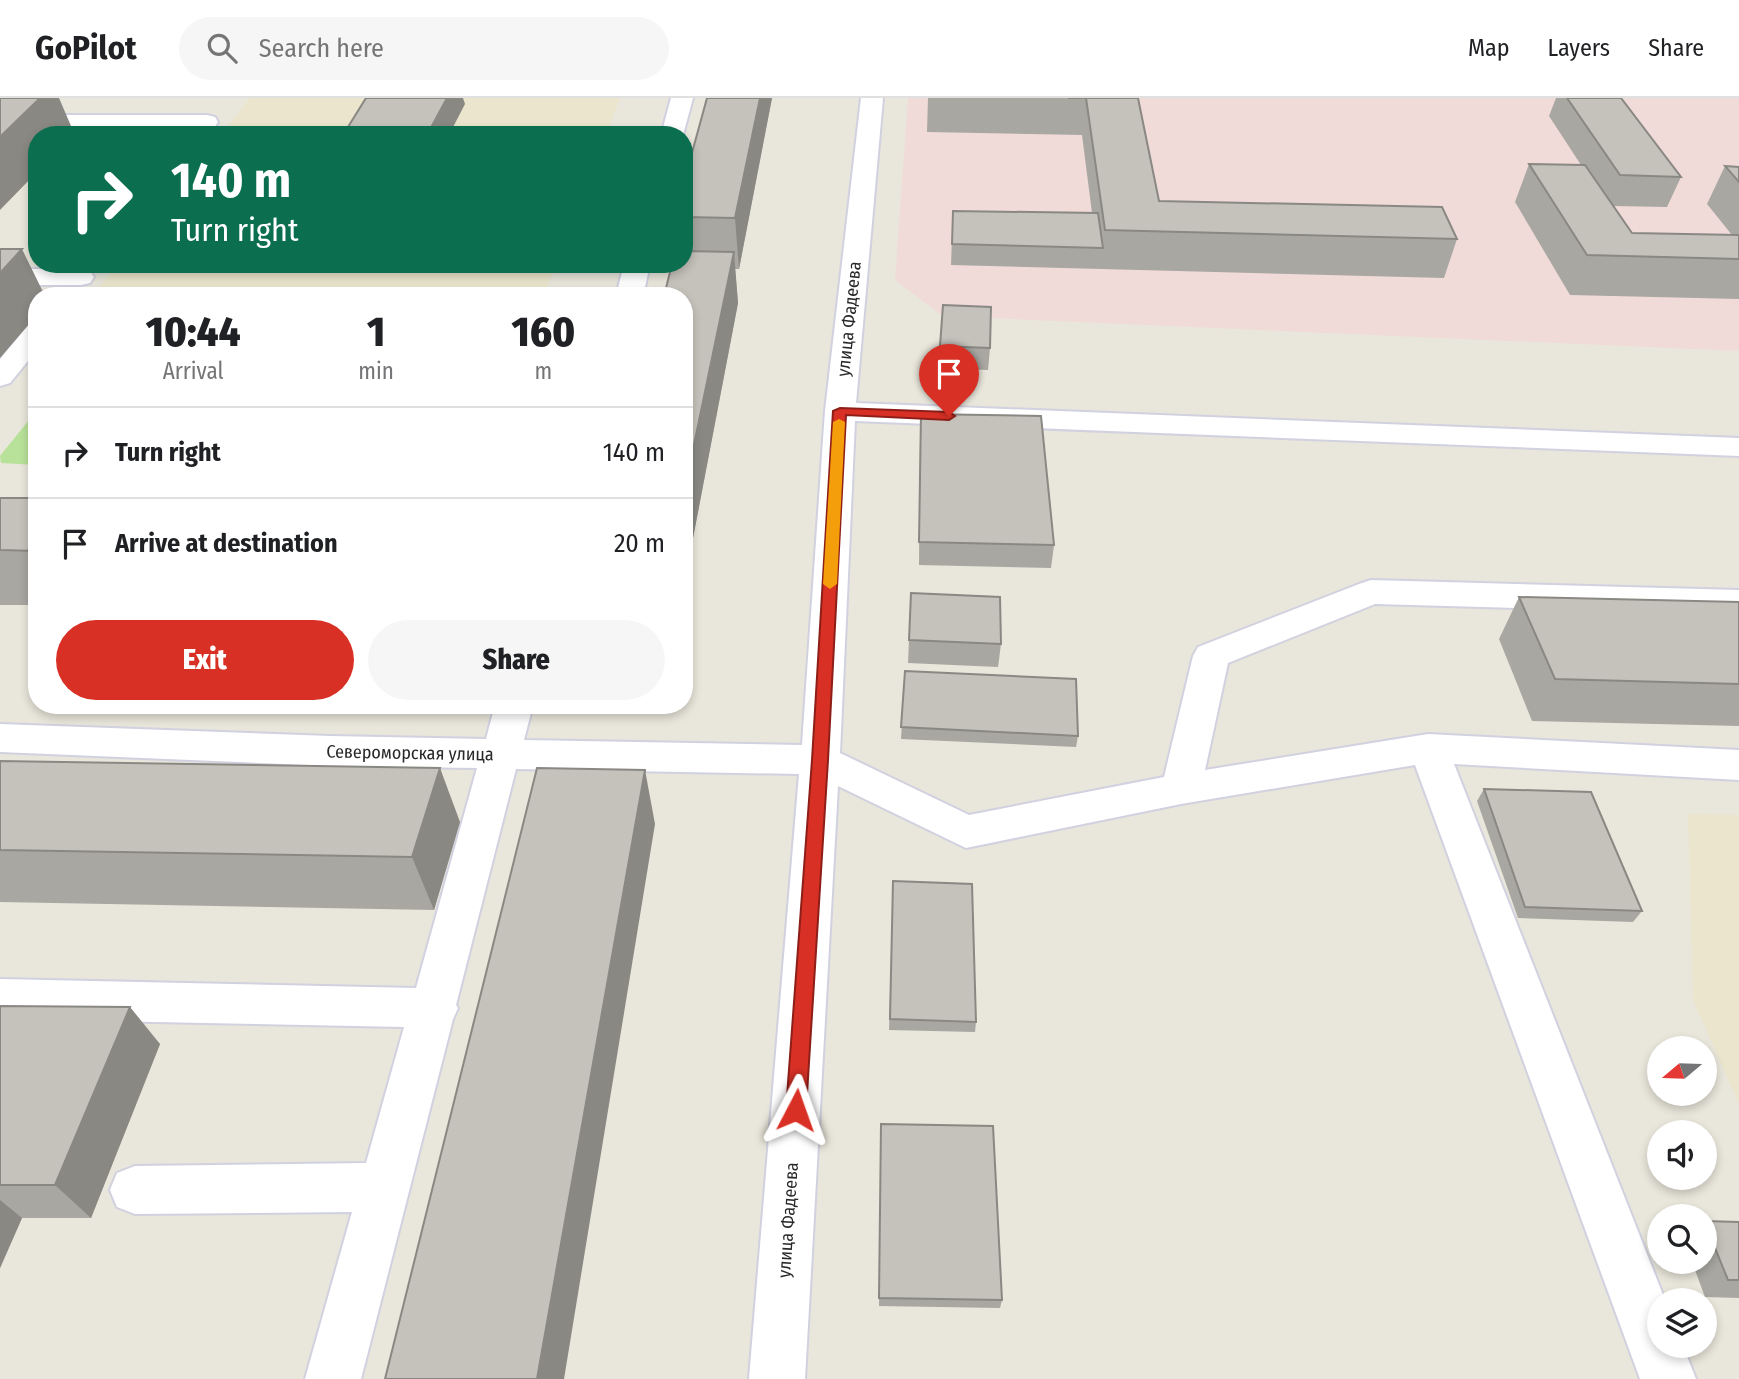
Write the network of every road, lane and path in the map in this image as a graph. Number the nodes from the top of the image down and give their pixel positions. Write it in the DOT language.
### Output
graph roads {
  1 [pos="682,98"];
  2 [pos="872,98"];
  3 [pos="208,121"];
  4 [pos="1,123"];
  5 [pos="675,126"];
  6 [pos="0,277"];
  7 [pos="79,279"];
  8 [pos="28,343"];
  9 [pos="0,377"];
  10 [pos="840,411"];
  11 [pos="1739,447"];
  12 [pos="1739,602"];
  13 [pos="512,714"];
  14 [pos="0,738"];
  15 [pos="1428,748"];
  16 [pos="501,755"];
  17 [pos="820,760"];
  18 [pos="1739,765"];
  19 [pos="1181,789"];
  20 [pos="0,999"];
  21 [pos="435,1008"];
  22 [pos="386,1187"];
  23 [pos="135,1191"];
  24 [pos="333,1379"];
  25 [pos="777,1379"];
  26 [pos="1668,1379"];
  1 -- 5 [label="street"];
  2 -- 10 [label="street, улица Фадеева"];
  3 -- 4 [label="street"];
  6 -- 7 [label="street"];
  8 -- 9 [label="street"];
  10 -- 11 [label="street"];
  10 -- 17 [label="street, улица Фадеева"];
  12 -- 19 [label="street"];
  13 -- 16 [label="street"];
  14 -- 16 [label="street, Североморская улица"];
  15 -- 18 [label="street"];
  15 -- 19 [label="street"];
  15 -- 26 [label="street"];
  16 -- 17 [label="street, Североморская улица"];
  16 -- 21 [label="street"];
  17 -- 19 [label="street"];
  17 -- 25 [label="street, улица Фадеева"];
  20 -- 21 [label="street"];
  21 -- 22 [label="street"];
  22 -- 23 [label="street"];
  22 -- 24 [label="street"];
}
